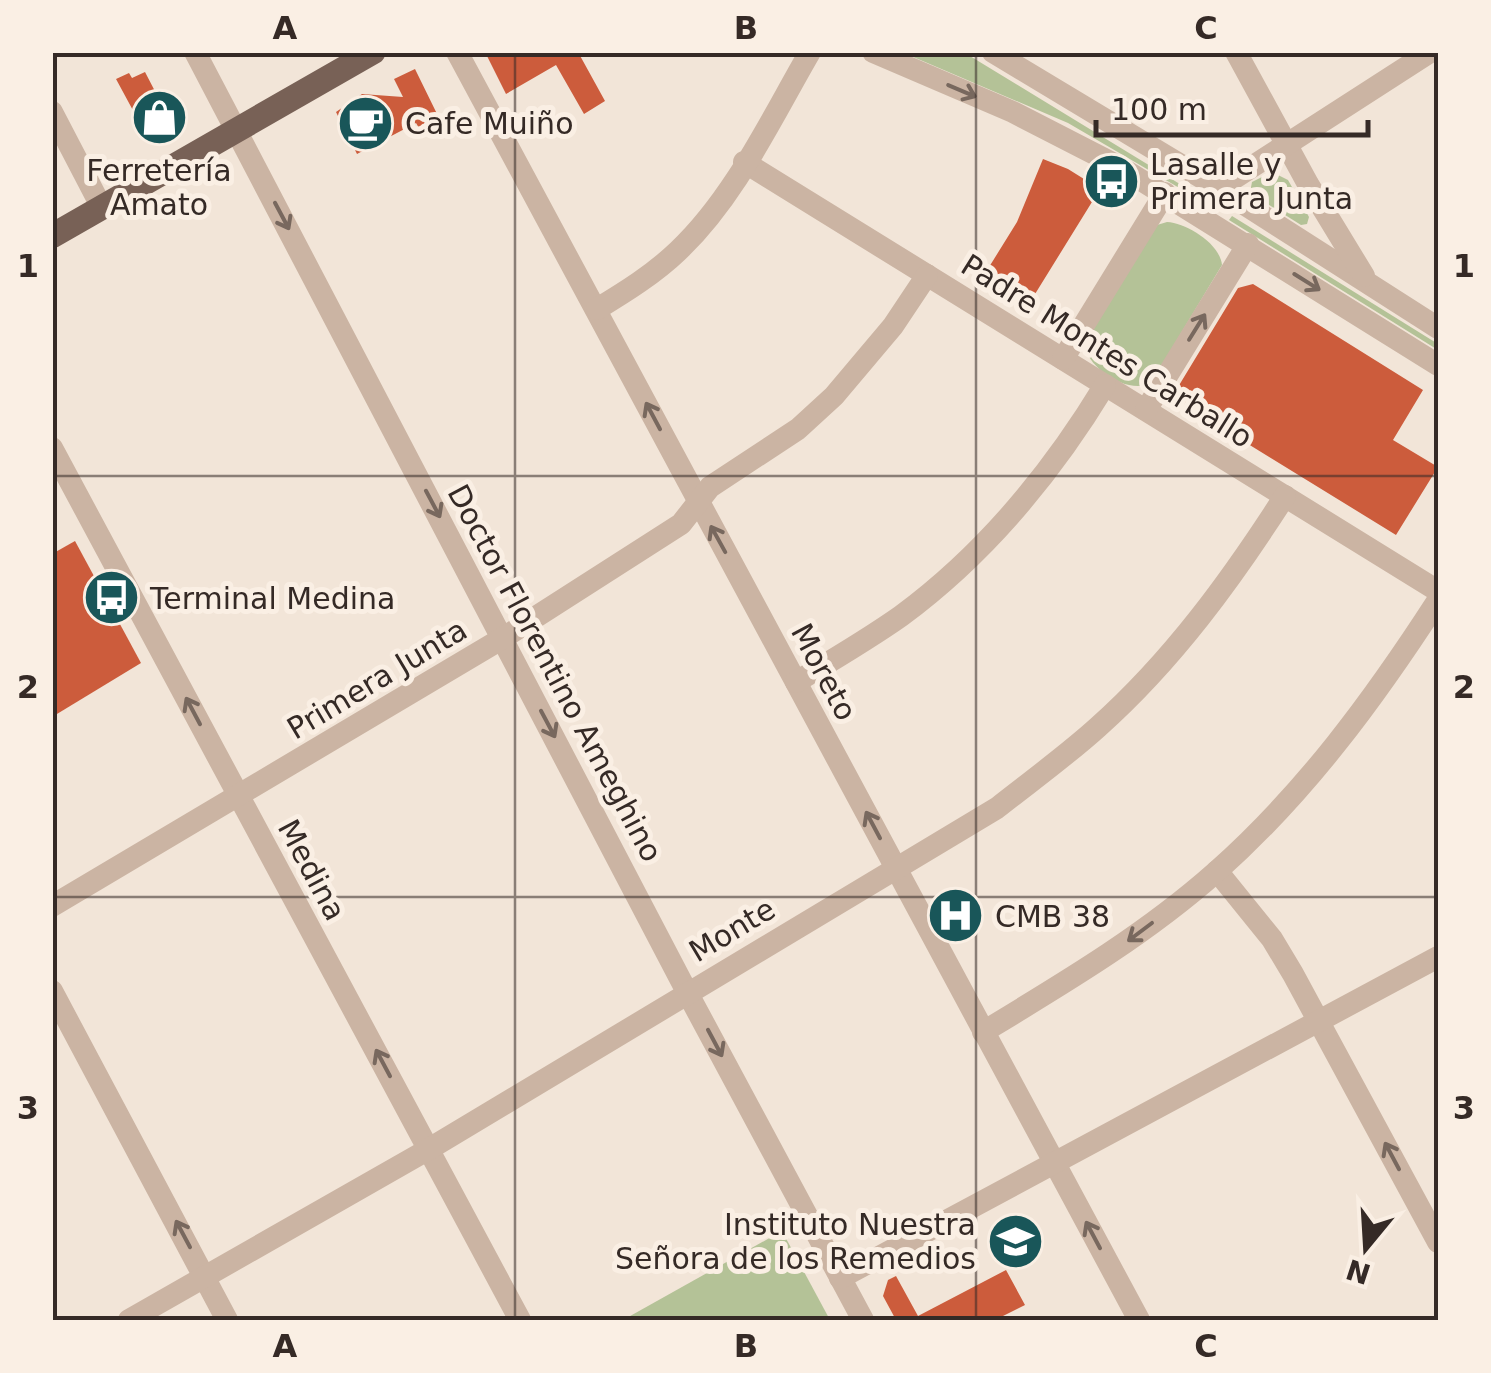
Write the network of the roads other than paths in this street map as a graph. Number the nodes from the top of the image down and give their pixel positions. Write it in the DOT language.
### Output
graph roads {
  1 [pos="195,52"];
  2 [pos="373,52"];
  3 [pos="457,52"];
  4 [pos="810,52"];
  5 [pos="873,52"];
  6 [pos="993,52"];
  7 [pos="1236,52"];
  8 [pos="1432,52"];
  9 [pos="1438,63"];
  10 [pos="52,112"];
  11 [pos="236,130"];
  12 [pos="1288,146"];
  13 [pos="744,162"];
  14 [pos="1220,188"];
  15 [pos="1165,194"];
  16 [pos="102,208"];
  17 [pos="1202,216"];
  18 [pos="52,236"];
  19 [pos="1248,244"];
  20 [pos="927,275"];
  21 [pos="1368,284"];
  22 [pos="597,309"];
  23 [pos="1438,328"];
  24 [pos="1063,359"];
  25 [pos="1438,365"];
  26 [pos="1104,385"];
  27 [pos="1146,410"];
  28 [pos="52,448"];
  29 [pos="1284,496"];
  30 [pos="698,502"];
  31 [pos="1438,591"];
  32 [pos="1438,600"];
  33 [pos="503,638"];
  34 [pos="796,682"];
  35 [pos="239,798"];
  36 [pos="895,867"];
  37 [pos="1217,872"];
  38 [pos="52,906"];
  39 [pos="1438,957"];
  40 [pos="52,991"];
  41 [pos="687,992"];
  42 [pos="1319,1021"];
  43 [pos="983,1032"];
  44 [pos="429,1149"];
  45 [pos="1055,1164"];
  46 [pos="1438,1242"];
  47 [pos="206,1277"];
  48 [pos="840,1278"];
  49 [pos="129,1320"];
  50 [pos="227,1320"];
  51 [pos="520,1320"];
  52 [pos="864,1320"];
  53 [pos="1140,1320"];
  1 -- 11 [label="street, Doctor Florentino Ameghino"];
  2 -- 11 [label="main road"];
  3 -- 22 [label="street, Moreto"];
  4 -- 13 [label="street"];
  5 -- 15 [label="street, one-way"];
  6 -- 14 [label="street"];
  7 -- 12 [label="street"];
  8 -- 9 [label="street"];
  8 -- 12 [label="street"];
  10 -- 16 [label="street"];
  11 -- 16 [label="main road"];
  11 -- 33 [label="street, Doctor Florentino Ameghino, one-way"];
  12 -- 14 [label="street"];
  12 -- 21 [label="street"];
  13 -- 20 [label="street, Padre Montes Carballo"];
  13 -- 22 [label="street"];
  14 -- 17 [label="street"];
  14 -- 21 [label="street"];
  15 -- 17 [label="street"];
  15 -- 24 [label="street"];
  16 -- 18 [label="main road"];
  17 -- 19 [label="street"];
  19 -- 25 [label="street, one-way"];
  27 -- 19 [label="street, one-way"];
  20 -- 24 [label="street, Padre Montes Carballo"];
  20 -- 30 [label="street, Primera Junta"];
  21 -- 23 [label="street"];
  30 -- 22 [label="street, Moreto, one-way"];
  24 -- 26 [label="street, Padre Montes Carballo"];
  26 -- 27 [label="street, Padre Montes Carballo"];
  26 -- 34 [label="street"];
  27 -- 29 [label="street, Padre Montes Carballo"];
  35 -- 28 [label="street, Medina, one-way"];
  29 -- 31 [label="street, Padre Montes Carballo"];
  29 -- 36 [label="street, Monte"];
  30 -- 33 [label="street, Primera Junta"];
  34 -- 30 [label="street, Moreto, one-way"];
  32 -- 37 [label="street"];
  33 -- 35 [label="street, Primera Junta"];
  33 -- 41 [label="street, Doctor Florentino Ameghino, one-way"];
  36 -- 34 [label="street, Moreto, one-way"];
  35 -- 38 [label="street, Primera Junta"];
  44 -- 35 [label="street, Medina, one-way"];
  36 -- 41 [label="street, Monte"];
  36 -- 43 [label="street, Moreto"];
  37 -- 42 [label="street"];
  37 -- 43 [label="street, one-way"];
  39 -- 42 [label="street"];
  47 -- 40 [label="street, one-way"];
  41 -- 44 [label="street, Monte"];
  41 -- 48 [label="street, Doctor Florentino Ameghino, one-way"];
  42 -- 45 [label="street"];
  46 -- 42 [label="street, one-way"];
  43 -- 45 [label="street, Moreto"];
  44 -- 47 [label="street, Monte"];
  44 -- 51 [label="street, Medina"];
  45 -- 48 [label="street"];
  53 -- 45 [label="street, Moreto, one-way"];
  47 -- 49 [label="street, Monte"];
  47 -- 50 [label="street"];
  48 -- 52 [label="street, Doctor Florentino Ameghino"];
}
